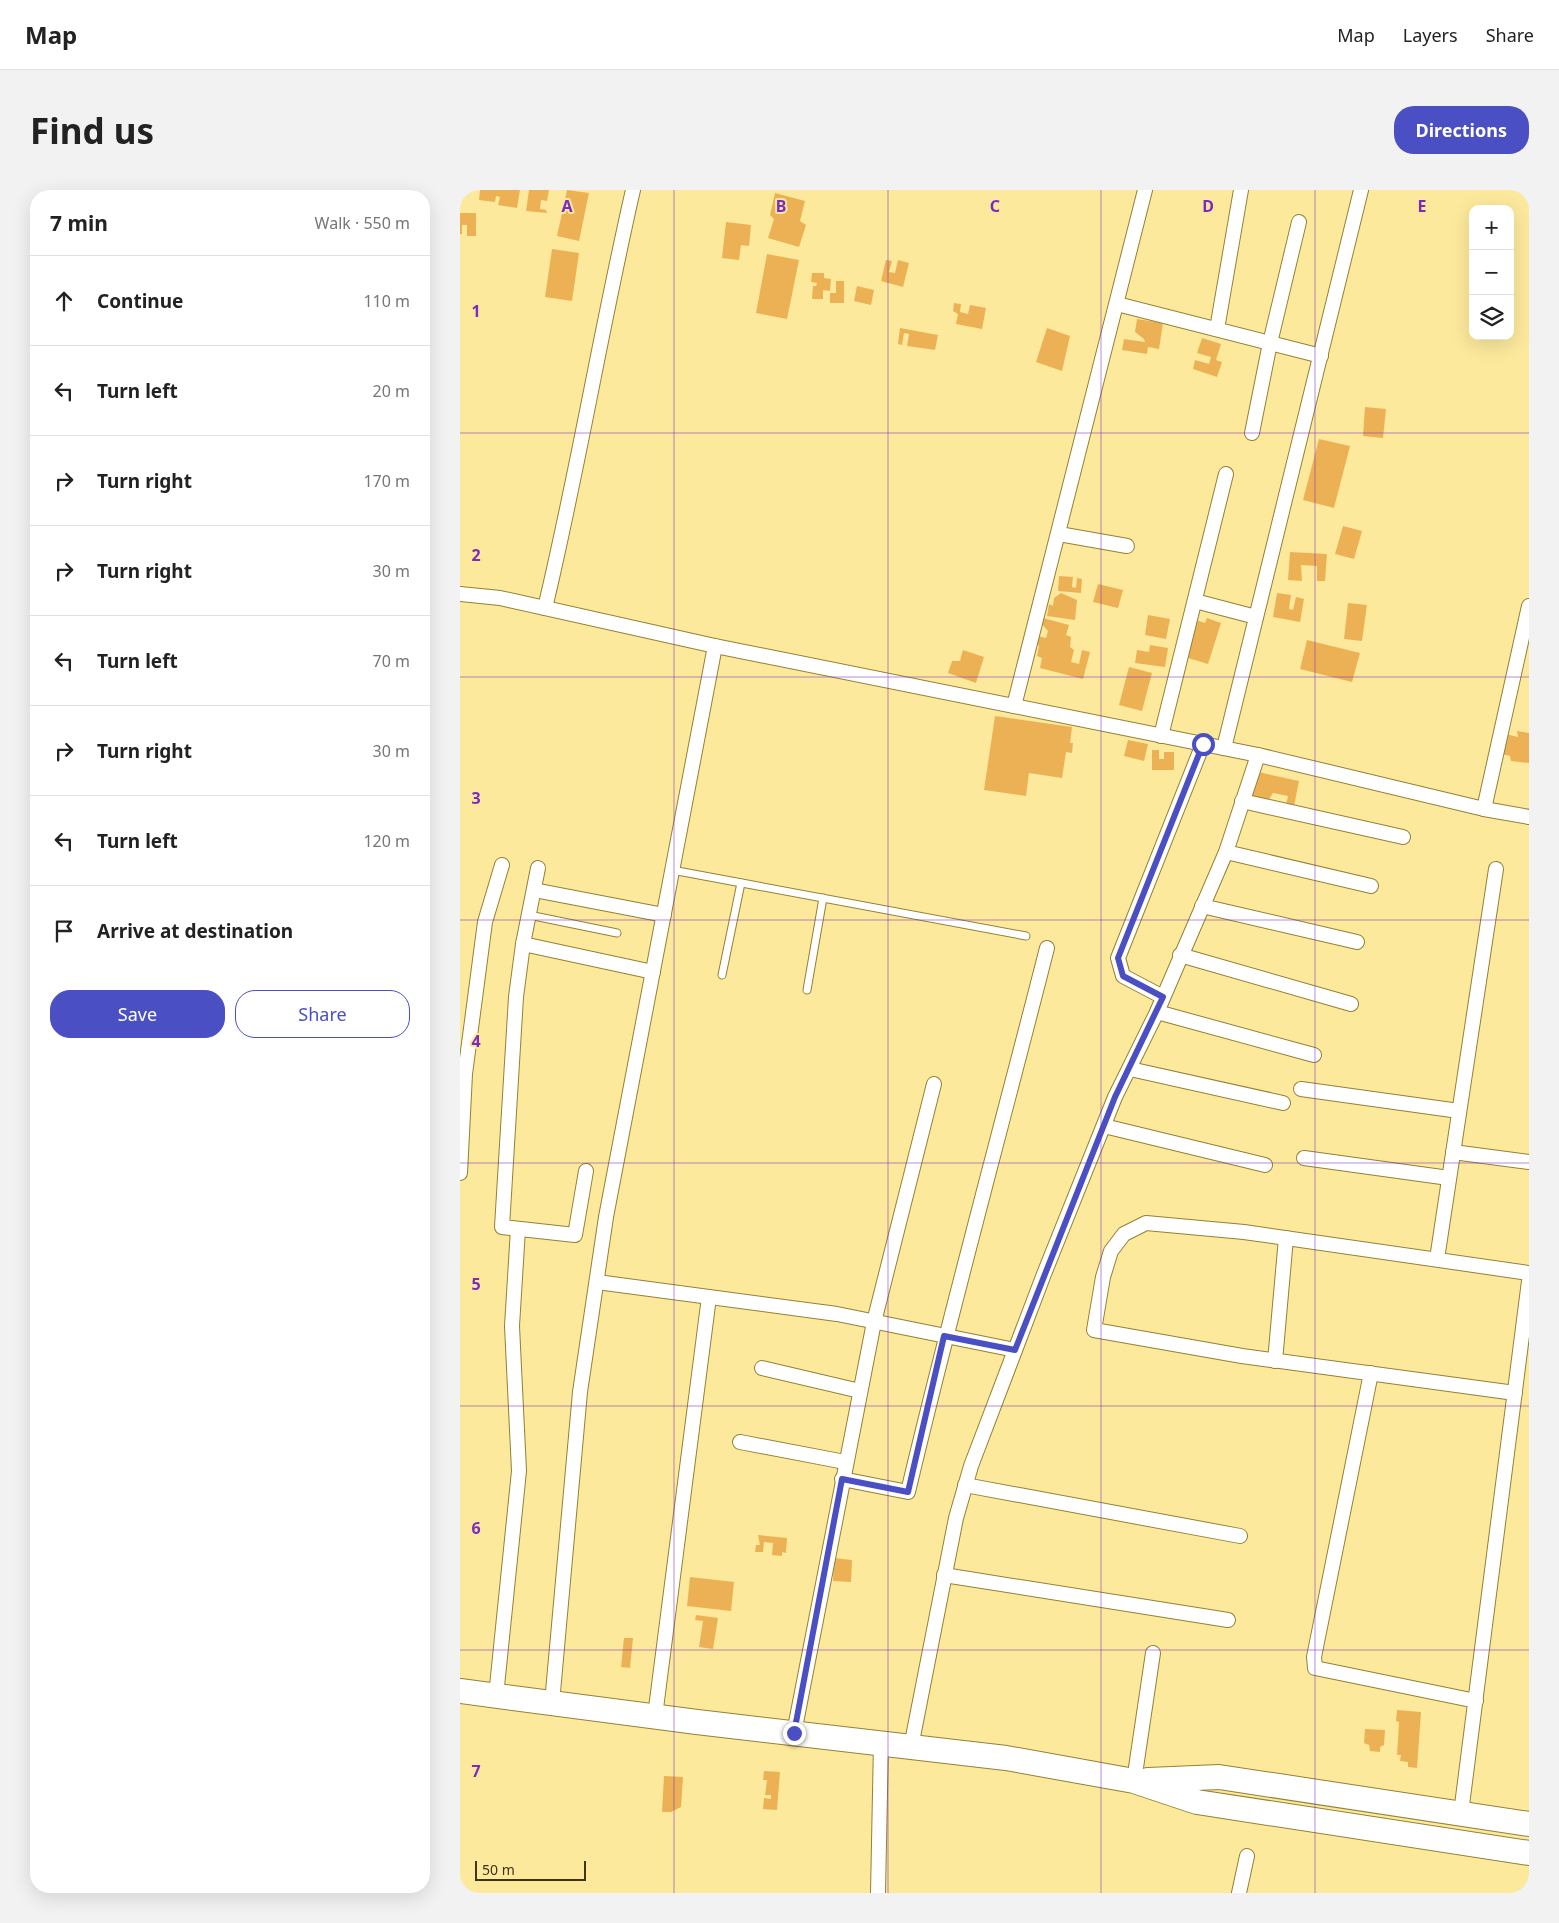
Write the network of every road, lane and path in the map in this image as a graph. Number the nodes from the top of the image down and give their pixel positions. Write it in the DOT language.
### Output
graph roads {
  1 [pos="633,190"];
  2 [pos="1146,190"];
  3 [pos="1241,190"];
  4 [pos="1361,190"];
  5 [pos="1299,222"];
  6 [pos="1117,304"];
  7 [pos="1217,329"];
  8 [pos="1270,343"];
  9 [pos="1320,356"];
  10 [pos="1252,433"];
  11 [pos="1226,474"];
  12 [pos="1059,534"];
  13 [pos="1127,546"];
  14 [pos="460,594"];
  15 [pos="1195,600"];
  16 [pos="1529,606"];
  17 [pos="545,608"];
  18 [pos="1256,618"];
  19 [pos="715,646"];
  20 [pos="1014,706"];
  21 [pos="1161,736"];
  22 [pos="1203,744"];
  23 [pos="1224,748"];
  24 [pos="1258,755"];
  25 [pos="1242,801"];
  26 [pos="1484,808"];
  27 [pos="1529,817"];
  28 [pos="1402,837"];
  29 [pos="1226,852"];
  30 [pos="502,865"];
  31 [pos="538,868"];
  32 [pos="1496,869"];
  33 [pos="672,870"];
  34 [pos="741,882"];
  35 [pos="1371,886"];
  36 [pos="534,890"];
  37 [pos="823,898"];
  38 [pos="1202,906"];
  39 [pos="529,915"];
  40 [pos="664,915"];
  41 [pos="617,932"];
  42 [pos="1026,936"];
  43 [pos="1357,942"];
  44 [pos="524,944"];
  45 [pos="1047,948"];
  46 [pos="1180,955"];
  47 [pos="653,972"];
  48 [pos="722,975"];
  49 [pos="807,990"];
  50 [pos="1163,997"];
  51 [pos="1351,1004"];
  52 [pos="1157,1012"];
  53 [pos="1314,1055"];
  54 [pos="1130,1069"];
  55 [pos="934,1084"];
  56 [pos="1301,1089"];
  57 [pos="1283,1103"];
  58 [pos="1459,1111"];
  59 [pos="1104,1126"];
  60 [pos="1453,1152"];
  61 [pos="1304,1158"];
  62 [pos="1529,1162"];
  63 [pos="1265,1165"];
  64 [pos="586,1171"];
  65 [pos="460,1173"];
  66 [pos="1449,1178"];
  67 [pos="518,1230"];
  68 [pos="1286,1238"];
  69 [pos="1437,1259"];
  70 [pos="1529,1273"];
  71 [pos="1529,1281"];
  72 [pos="597,1282"];
  73 [pos="709,1297"];
  74 [pos="874,1322"];
  75 [pos="944,1336"];
  76 [pos="1015,1350"];
  77 [pos="1275,1361"];
  78 [pos="762,1368"];
  79 [pos="1371,1374"];
  80 [pos="860,1391"];
  81 [pos="1515,1393"];
  82 [pos="740,1442"];
  83 [pos="845,1462"];
  84 [pos="842,1479"];
  85 [pos="965,1485"];
  86 [pos="1240,1536"];
  87 [pos="944,1575"];
  88 [pos="1228,1620"];
  89 [pos="1153,1653"];
  90 [pos="460,1691"];
  91 [pos="496,1696"];
  92 [pos="1476,1700"];
  93 [pos="552,1703"];
  94 [pos="655,1716"];
  95 [pos="794,1733"];
  96 [pos="882,1743"];
  97 [pos="911,1747"];
  98 [pos="1134,1781"];
  99 [pos="1462,1814"];
  100 [pos="1529,1824"];
  101 [pos="1529,1852"];
  102 [pos="1247,1856"];
  103 [pos="878,1893"];
  104 [pos="1239,1893"];
  1 -- 17 [label="street"];
  2 -- 6 [label="street"];
  3 -- 7 [label="street"];
  4 -- 9 [label="street"];
  5 -- 8 [label="street"];
  6 -- 7 [label="street"];
  6 -- 12 [label="street"];
  7 -- 8 [label="street"];
  8 -- 9 [label="street"];
  8 -- 10 [label="street"];
  9 -- 18 [label="street"];
  11 -- 15 [label="street"];
  12 -- 13 [label="street"];
  12 -- 20 [label="street"];
  14 -- 17 [label="street"];
  15 -- 18 [label="street"];
  15 -- 21 [label="street"];
  16 -- 26 [label="street"];
  17 -- 19 [label="street"];
  18 -- 23 [label="street"];
  19 -- 20 [label="street"];
  19 -- 33 [label="street"];
  20 -- 21 [label="street"];
  21 -- 22 [label="street"];
  22 -- 23 [label="street"];
  22 -- 50 [label="street"];
  23 -- 24 [label="street"];
  24 -- 25 [label="street"];
  24 -- 26 [label="street"];
  25 -- 28 [label="street"];
  25 -- 29 [label="street"];
  26 -- 27 [label="street"];
  29 -- 35 [label="street"];
  29 -- 38 [label="street"];
  30 -- 65 [label="street"];
  31 -- 36 [label="street"];
  32 -- 58 [label="street"];
  33 -- 34 [label="lane"];
  33 -- 40 [label="street"];
  34 -- 37 [label="lane"];
  34 -- 48 [label="lane"];
  36 -- 39 [label="street"];
  36 -- 40 [label="street"];
  37 -- 42 [label="lane"];
  37 -- 49 [label="lane"];
  38 -- 43 [label="street"];
  38 -- 46 [label="street"];
  39 -- 41 [label="lane"];
  39 -- 44 [label="street"];
  40 -- 47 [label="street"];
  44 -- 47 [label="street"];
  44 -- 67 [label="street"];
  45 -- 75 [label="street"];
  46 -- 50 [label="street"];
  46 -- 51 [label="street"];
  47 -- 72 [label="street"];
  50 -- 52 [label="street"];
  52 -- 53 [label="street"];
  52 -- 54 [label="street"];
  54 -- 57 [label="street"];
  54 -- 59 [label="street"];
  55 -- 74 [label="street"];
  56 -- 58 [label="street"];
  58 -- 60 [label="street"];
  59 -- 63 [label="street"];
  59 -- 76 [label="street"];
  60 -- 62 [label="street"];
  60 -- 66 [label="street"];
  61 -- 66 [label="street"];
  64 -- 67 [label="street"];
  66 -- 69 [label="street"];
  67 -- 91 [label="street"];
  68 -- 69 [label="street"];
  68 -- 77 [label="street"];
  68 -- 77 [label="street"];
  69 -- 70 [label="street"];
  71 -- 81 [label="street"];
  72 -- 73 [label="street"];
  72 -- 93 [label="street"];
  73 -- 74 [label="street"];
  73 -- 94 [label="street"];
  74 -- 75 [label="street"];
  74 -- 80 [label="street"];
  75 -- 76 [label="street"];
  75 -- 84 [label="street"];
  76 -- 85 [label="street"];
  77 -- 79 [label="street"];
  78 -- 80 [label="street"];
  79 -- 81 [label="street"];
  79 -- 92 [label="street"];
  80 -- 83 [label="street"];
  81 -- 92 [label="street"];
  82 -- 83 [label="street"];
  83 -- 84 [label="street"];
  84 -- 95 [label="street"];
  85 -- 86 [label="street"];
  85 -- 87 [label="street"];
  87 -- 88 [label="street"];
  87 -- 97 [label="street"];
  89 -- 98 [label="street"];
  90 -- 91 [label="highway"];
  91 -- 93 [label="highway"];
  92 -- 99 [label="street"];
  93 -- 94 [label="highway"];
  94 -- 95 [label="highway"];
  95 -- 96 [label="highway"];
  96 -- 97 [label="highway"];
  96 -- 103 [label="street"];
  97 -- 98 [label="highway"];
  98 -- 99 [label="highway"];
  98 -- 101 [label="highway"];
  99 -- 100 [label="highway"];
  102 -- 104 [label="street"];
}
